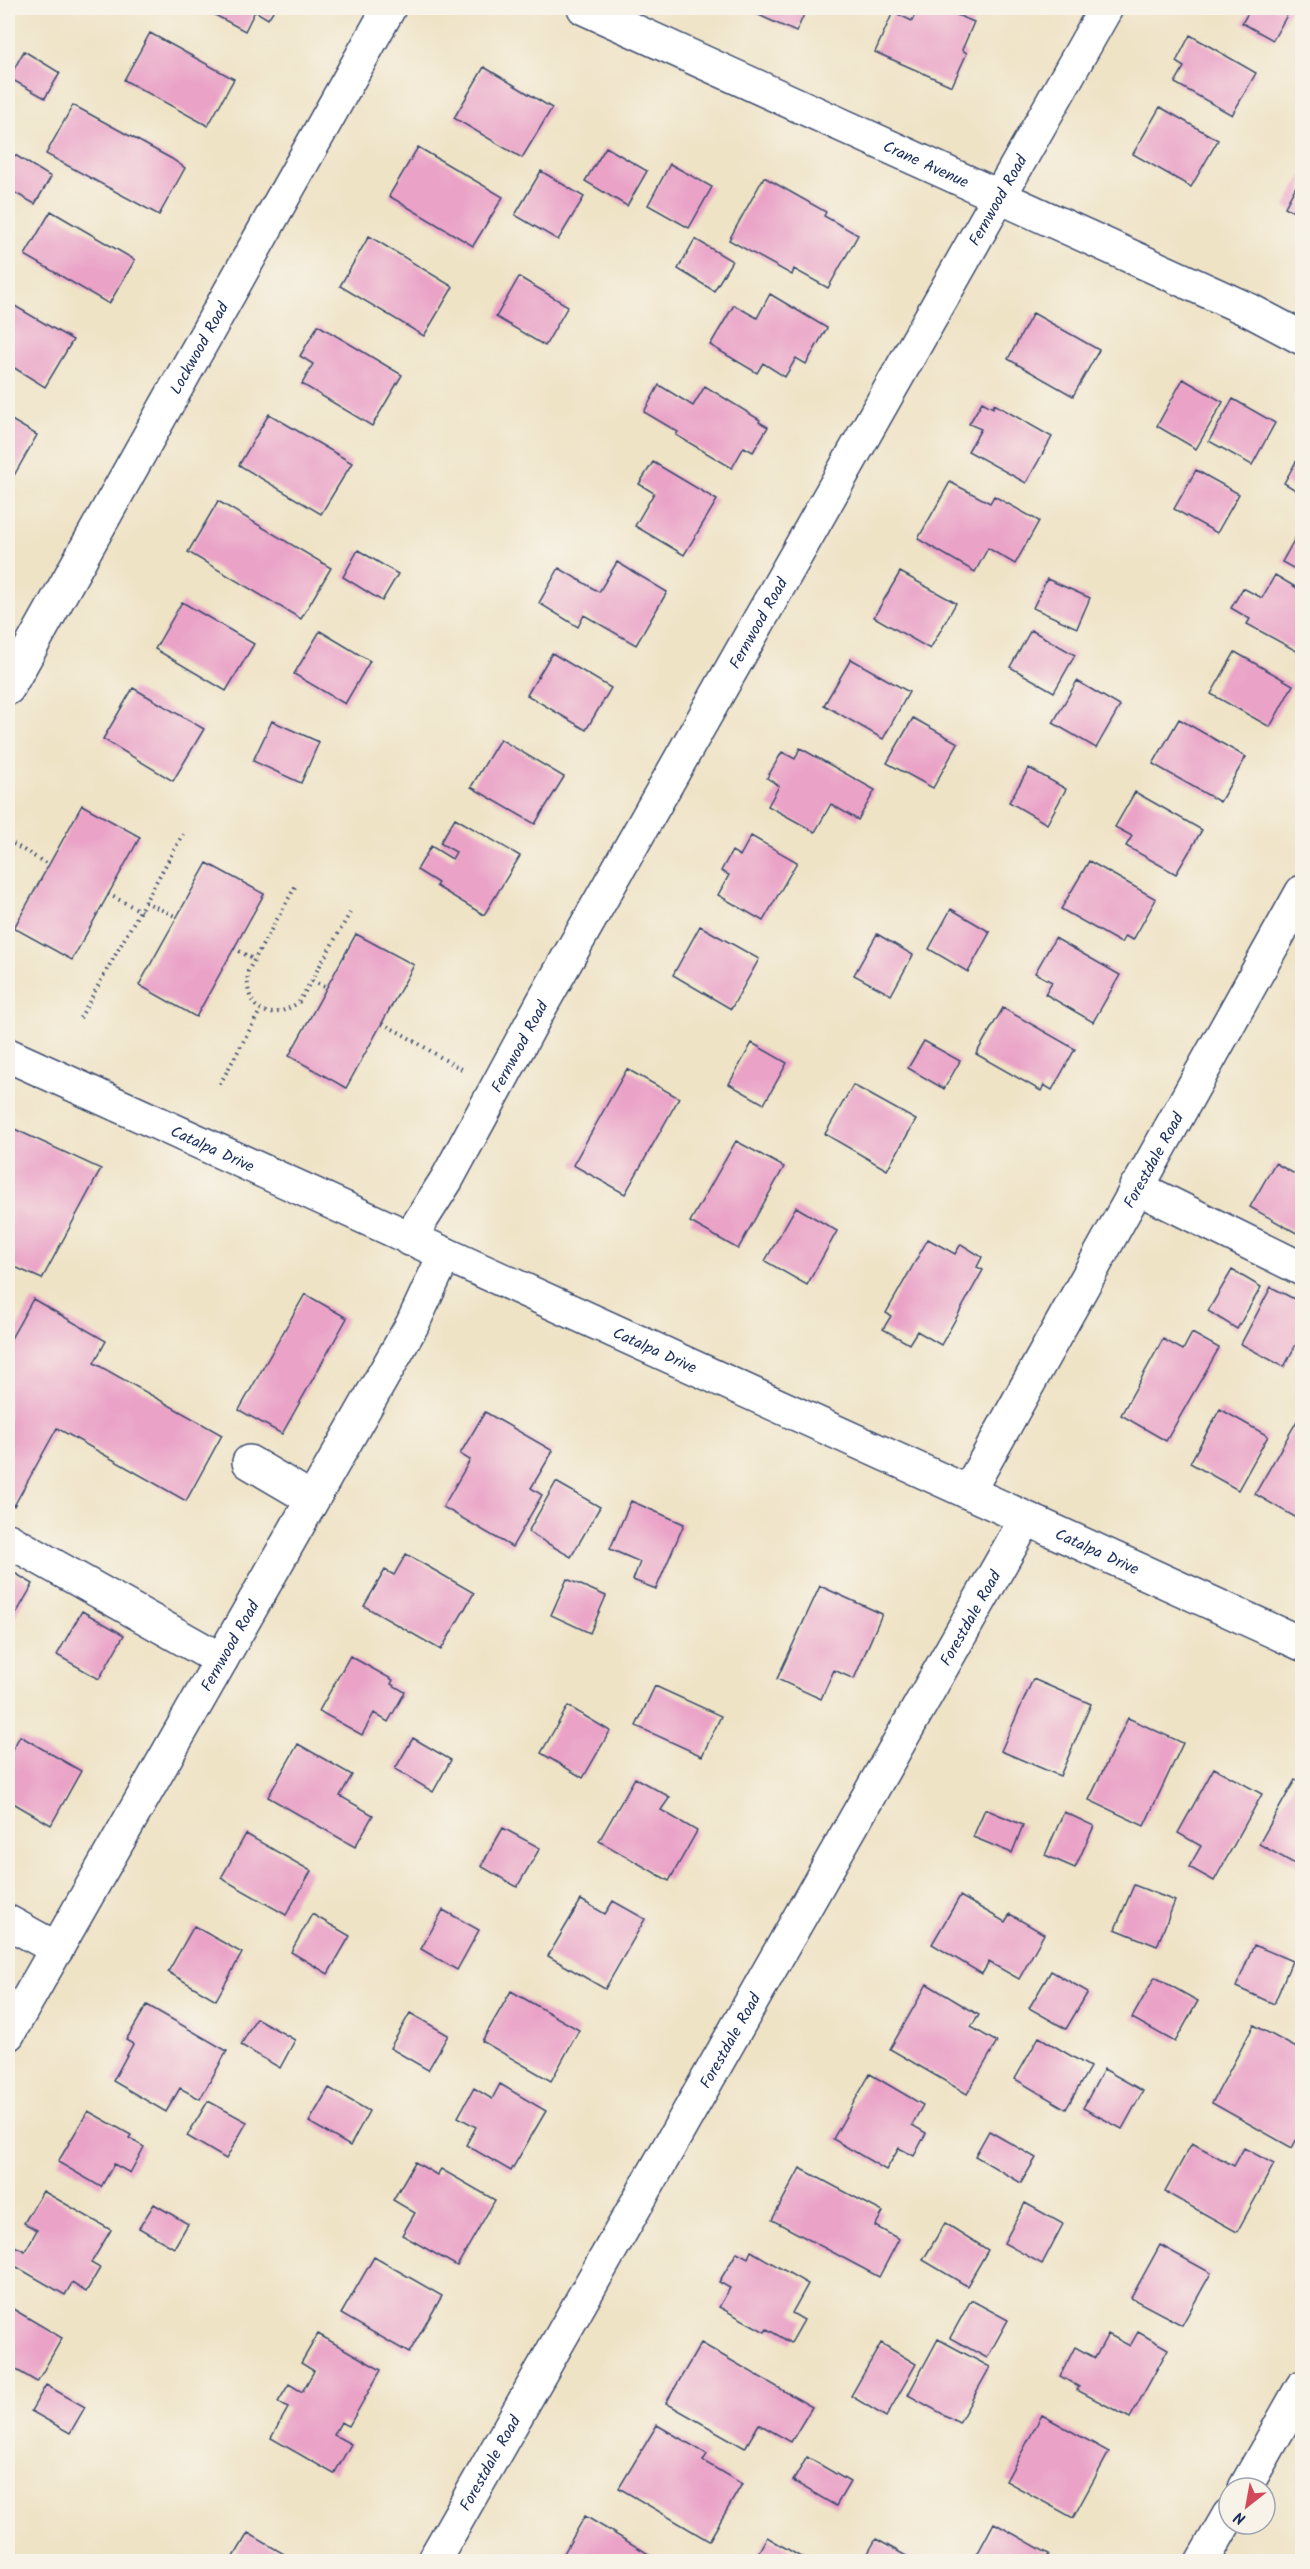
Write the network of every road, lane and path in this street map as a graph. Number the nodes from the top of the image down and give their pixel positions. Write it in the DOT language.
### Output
graph roads {
  1 [pos="389,8"];
  2 [pos="584,8"];
  3 [pos="1106,8"];
  4 [pos="999,198"];
  5 [pos="1302,338"];
  6 [pos="8,688"];
  7 [pos="183,834"];
  8 [pos="8,840"];
  9 [pos="49,865"];
  10 [pos="296,887"];
  11 [pos="1302,892"];
  12 [pos="108,894"];
  13 [pos="145,902"];
  14 [pos="141,911"];
  15 [pos="350,913"];
  16 [pos="177,917"];
  17 [pos="234,948"];
  18 [pos="255,960"];
  19 [pos="312,981"];
  20 [pos="327,988"];
  21 [pos="260,1011"];
  22 [pos="80,1018"];
  23 [pos="382,1024"];
  24 [pos="8,1055"];
  25 [pos="465,1071"];
  26 [pos="220,1084"];
  27 [pos="1136,1187"];
  28 [pos="410,1239"];
  29 [pos="445,1254"];
  30 [pos="1302,1269"];
  31 [pos="249,1462"];
  32 [pos="968,1492"];
  33 [pos="312,1499"];
  34 [pos="1026,1519"];
  35 [pos="8,1540"];
  36 [pos="1302,1644"];
  37 [pos="220,1660"];
  38 [pos="8,1922"];
  39 [pos="57,1949"];
  40 [pos="8,2034"];
  41 [pos="1302,2386"];
  42 [pos="1252,2476"];
  43 [pos="1217,2536"];
  44 [pos="433,2562"];
  45 [pos="1203,2562"];
  1 -- 6 [label="street, Lockwood Road"];
  2 -- 4 [label="street, Crane Avenue"];
  3 -- 4 [label="street, Fernwood Road"];
  4 -- 5 [label="street, Crane Avenue"];
  4 -- 28 [label="street, Fernwood Road"];
  7 -- 13 [label="path"];
  8 -- 9 [label="path"];
  10 -- 18 [label="path"];
  11 -- 27 [label="street, Forestdale Road"];
  12 -- 14 [label="path"];
  13 -- 14 [label="path"];
  13 -- 16 [label="path"];
  14 -- 22 [label="path"];
  15 -- 19 [label="path"];
  17 -- 18 [label="path"];
  18 -- 21 [label="path"];
  19 -- 20 [label="path"];
  19 -- 21 [label="path"];
  21 -- 26 [label="path"];
  23 -- 25 [label="path"];
  24 -- 28 [label="street, Catalpa Drive"];
  27 -- 30 [label="street"];
  27 -- 32 [label="street, Forestdale Road"];
  28 -- 29 [label="street, Catalpa Drive"];
  29 -- 32 [label="street, Catalpa Drive"];
  29 -- 33 [label="street, Fernwood Road"];
  31 -- 33 [label="street"];
  32 -- 34 [label="street, Catalpa Drive"];
  33 -- 37 [label="street, Fernwood Road"];
  34 -- 36 [label="street, Catalpa Drive"];
  34 -- 44 [label="street, Forestdale Road"];
  35 -- 37 [label="street"];
  37 -- 39 [label="street, Fernwood Road"];
  38 -- 39 [label="street"];
  39 -- 40 [label="street, Fernwood Road"];
  41 -- 42 [label="street"];
  43 -- 45 [label="street"];
}
